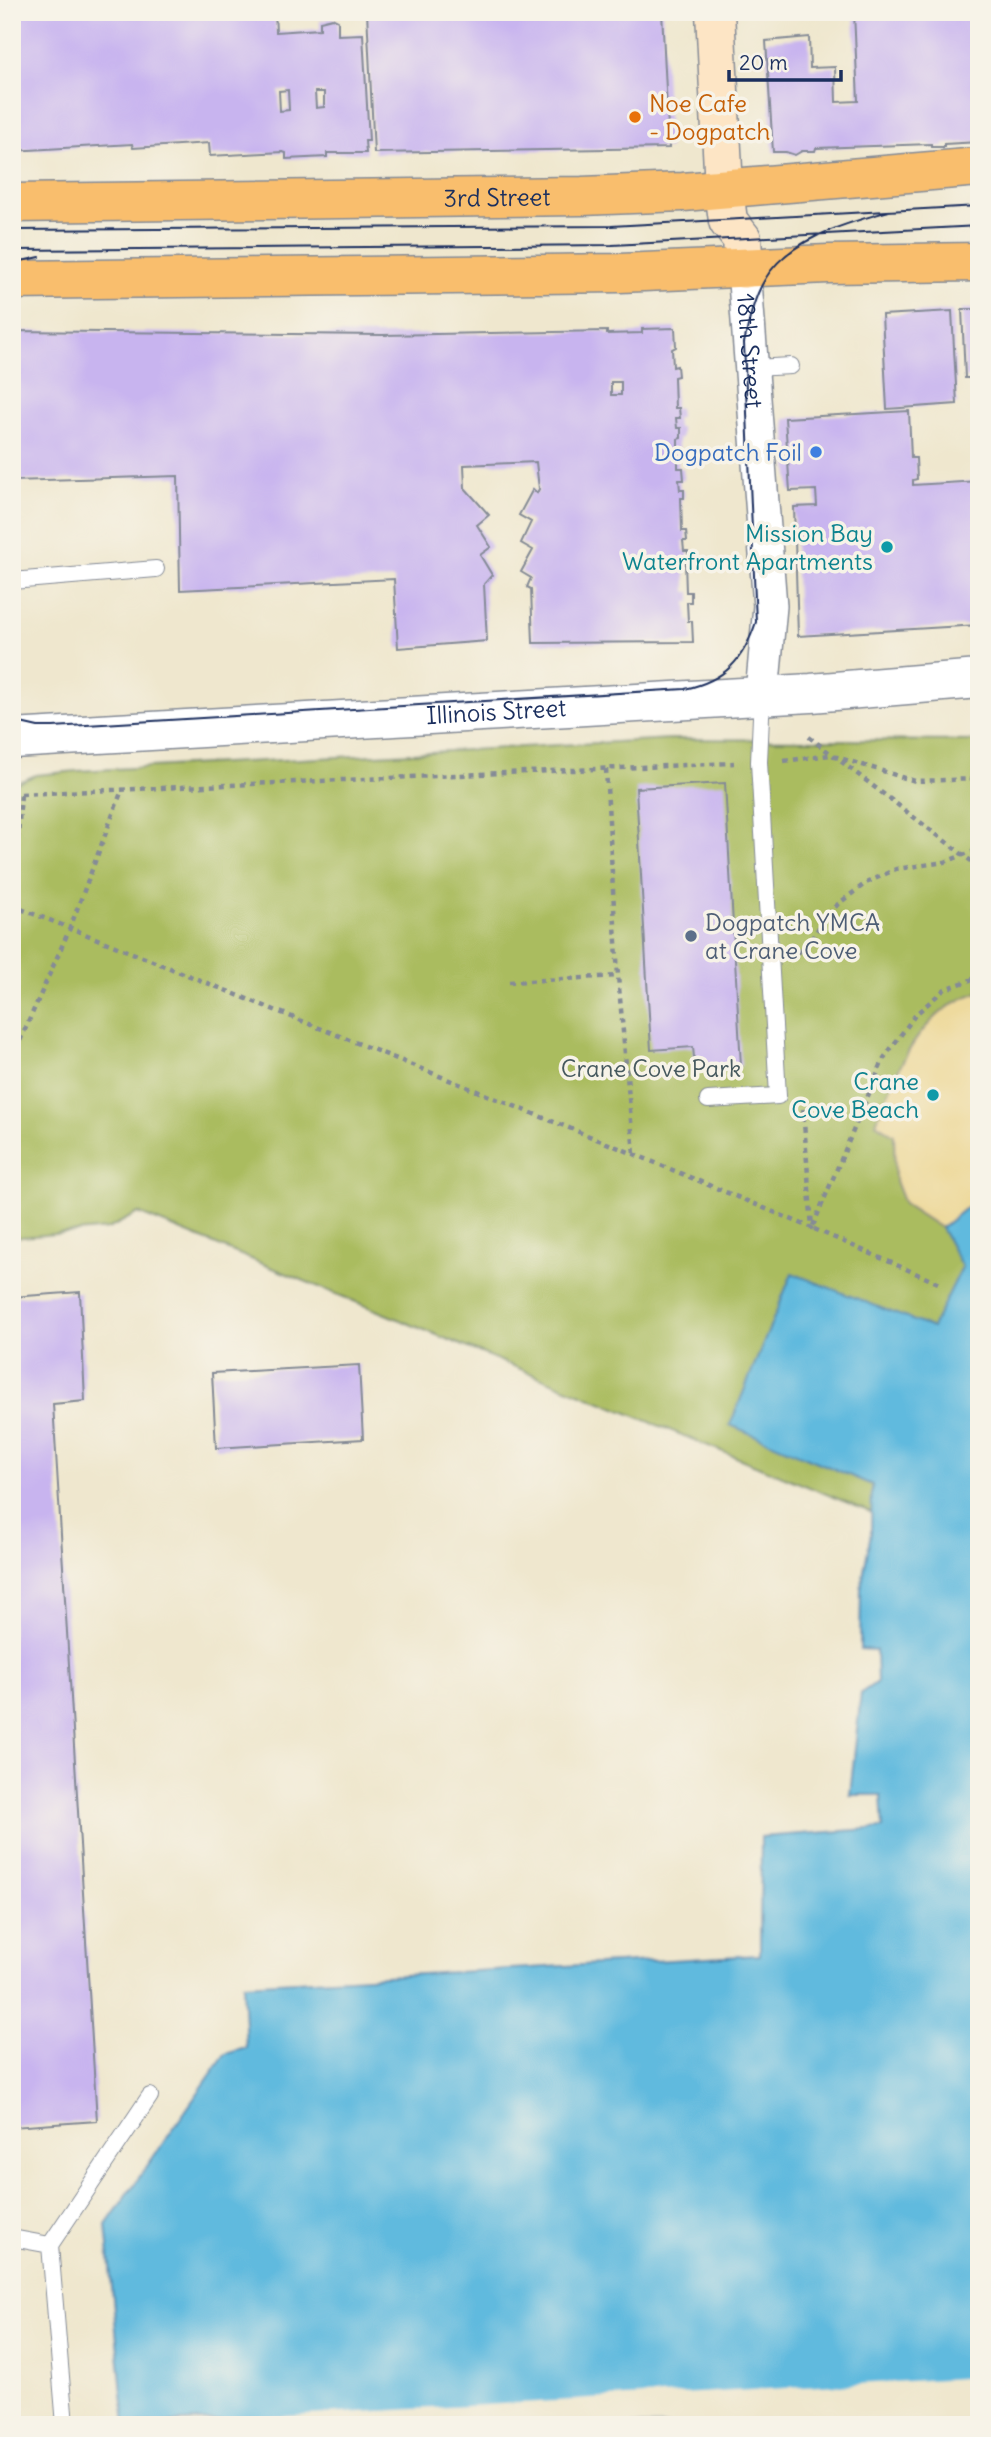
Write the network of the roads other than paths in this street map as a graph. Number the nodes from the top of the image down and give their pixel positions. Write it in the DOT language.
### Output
graph roads {
  1 [pos="715,12"];
  2 [pos="979,167"];
  3 [pos="724,188"];
  4 [pos="12,203"];
  5 [pos="979,262"];
  6 [pos="744,269"];
  7 [pos="12,280"];
  8 [pos="791,366"];
  9 [pos="752,368"];
  10 [pos="156,569"];
  11 [pos="12,581"];
  12 [pos="979,679"];
  13 [pos="762,694"];
  14 [pos="12,739"];
  15 [pos="708,1100"];
  16 [pos="150,2096"];
  17 [pos="12,2238"];
  18 [pos="50,2245"];
  19 [pos="65,2425"];
  1 -- 3 [label="main road, 18th Street"];
  2 -- 3 [label="main road, 3rd Street"];
  3 -- 4 [label="main road, 3rd Street"];
  3 -- 6 [label="main road, 18th Street"];
  5 -- 6 [label="main road"];
  6 -- 7 [label="main road"];
  6 -- 9 [label="street, 18th Street"];
  8 -- 9 [label="lane"];
  9 -- 13 [label="street, 18th Street"];
  10 -- 11 [label="lane"];
  12 -- 13 [label="street, Illinois Street"];
  13 -- 14 [label="street, Illinois Street"];
  13 -- 15 [label="lane"];
  16 -- 18 [label="lane"];
  17 -- 18 [label="lane"];
  18 -- 19 [label="lane"];
}
